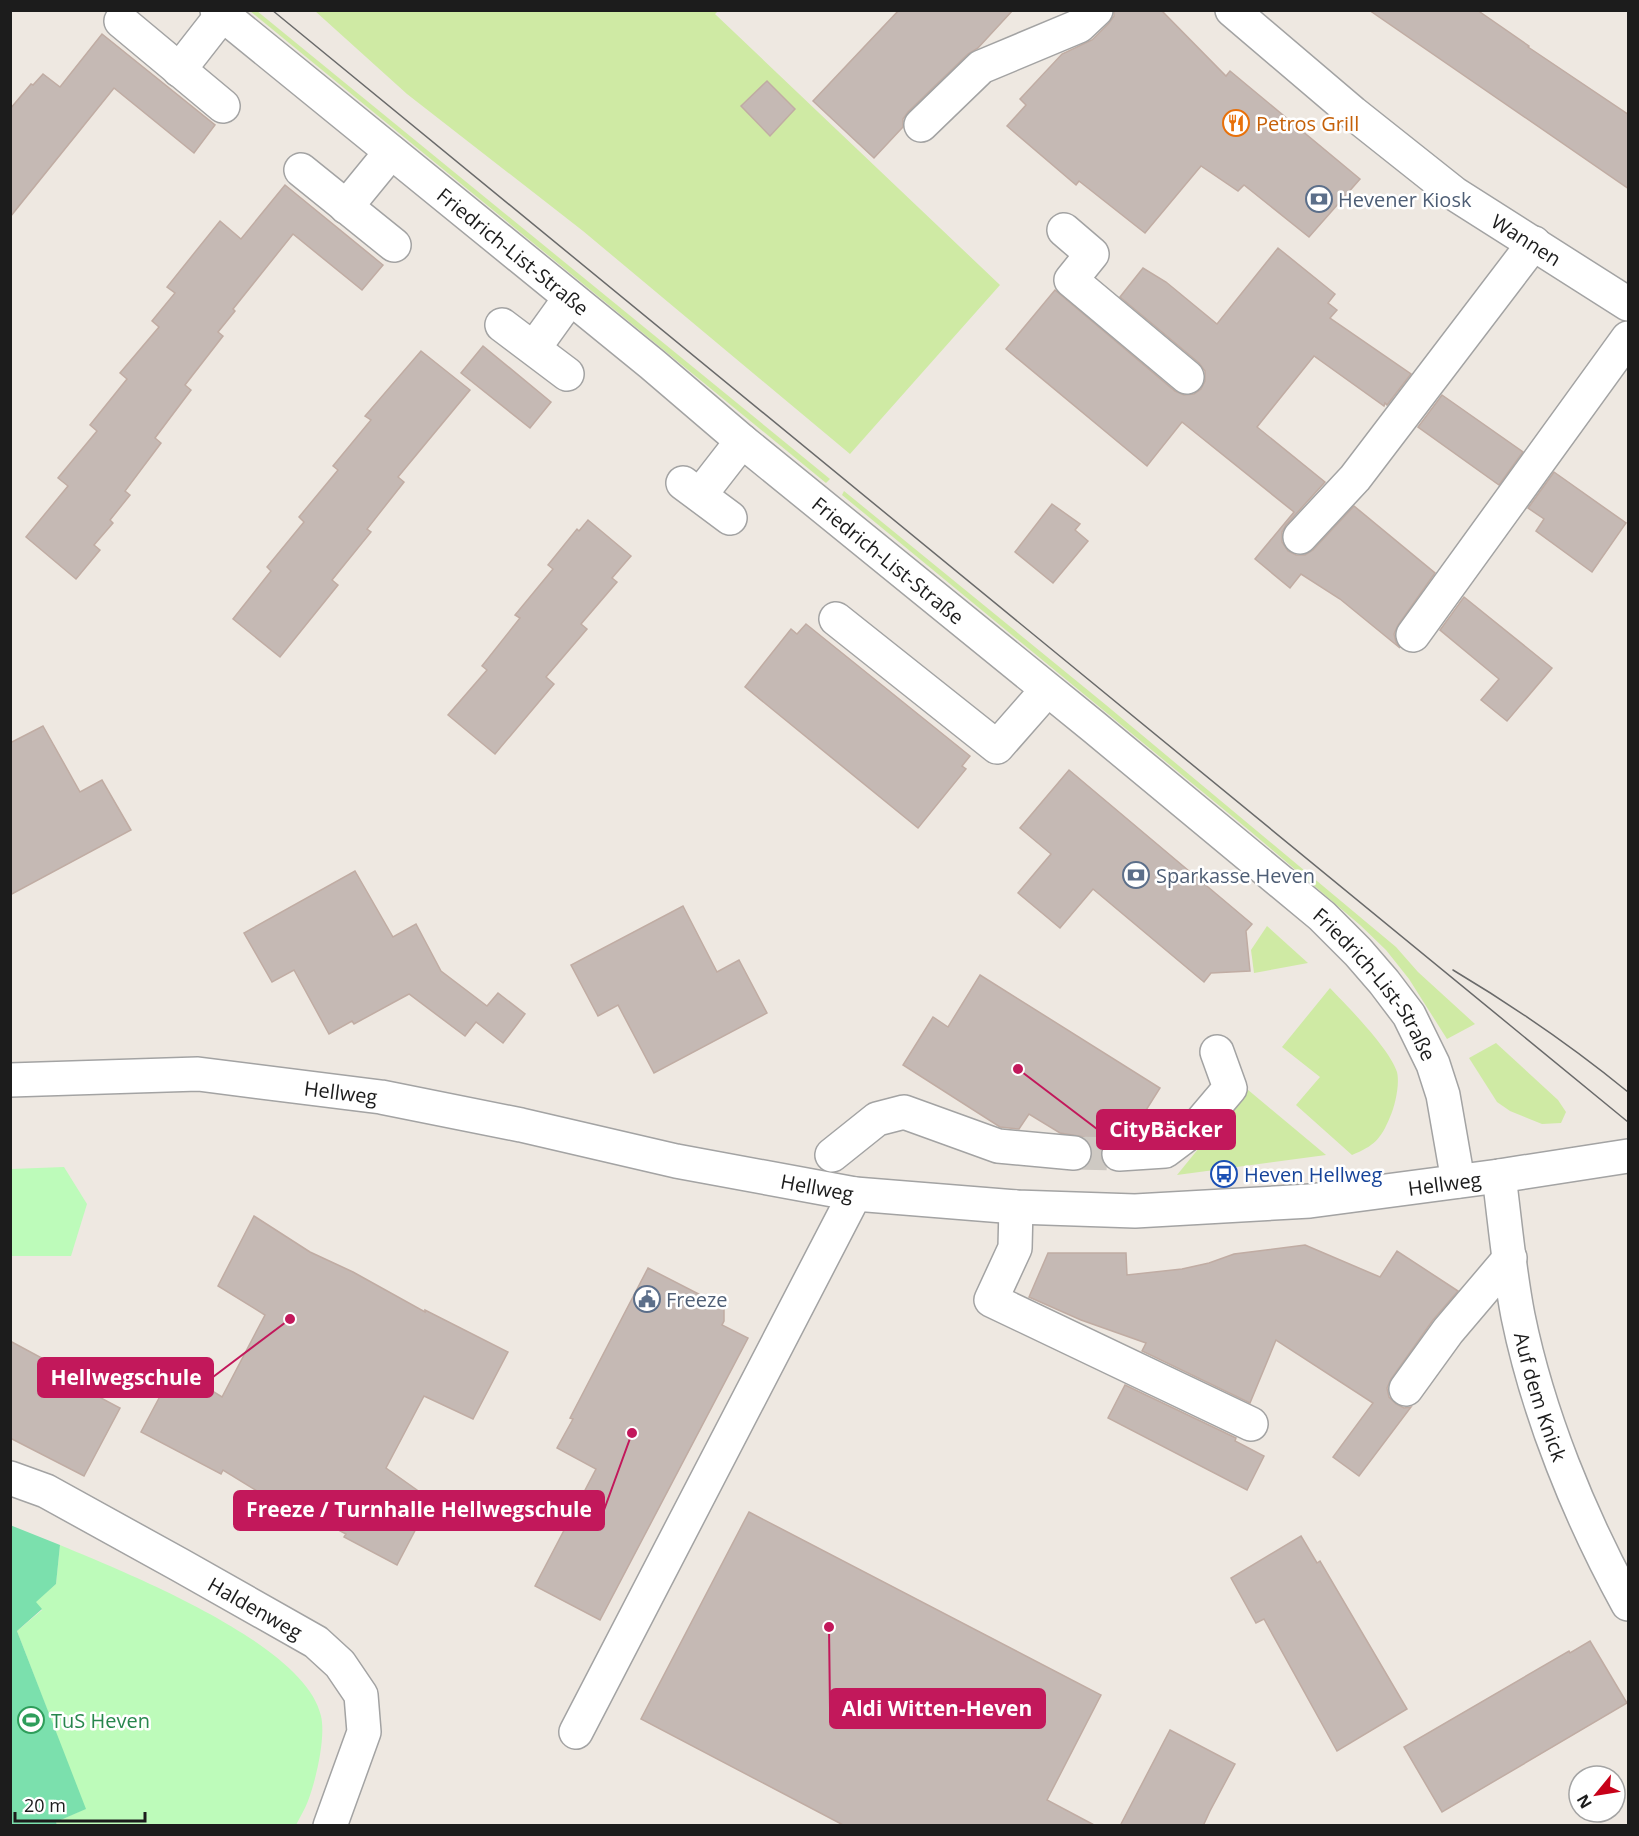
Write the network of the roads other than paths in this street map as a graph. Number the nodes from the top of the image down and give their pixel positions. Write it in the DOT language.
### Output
graph roads {
  1 [pos="1096,10"];
  2 [pos="1232,10"];
  3 [pos="220,13"];
  4 [pos="121,21"];
  5 [pos="179,70"];
  6 [pos="224,106"];
  7 [pos="921,125"];
  8 [pos="391,152"];
  9 [pos="302,170"];
  10 [pos="346,207"];
  11 [pos="1064,230"];
  12 [pos="1534,243"];
  13 [pos="394,245"];
  14 [pos="570,298"];
  15 [pos="1629,304"];
  16 [pos="502,325"];
  17 [pos="1629,338"];
  18 [pos="534,348"];
  19 [pos="567,374"];
  20 [pos="1187,377"];
  21 [pos="742,441"];
  22 [pos="730,518"];
  23 [pos="1300,537"];
  24 [pos="836,619"];
  25 [pos="1413,635"];
  26 [pos="1047,690"];
  27 [pos="1217,1052"];
  28 [pos="10,1080"];
  29 [pos="1074,1153"];
  30 [pos="1119,1154"];
  31 [pos="832,1155"];
  32 [pos="1629,1156"];
  33 [pos="1498,1176"];
  34 [pos="1458,1181"];
  35 [pos="855,1194"];
  36 [pos="1016,1207"];
  37 [pos="1510,1258"];
  38 [pos="1406,1389"];
  39 [pos="1251,1424"];
  40 [pos="10,1478"];
  41 [pos="1629,1604"];
  42 [pos="576,1732"];
  43 [pos="330,1826"];
  1 -- 7 [label="street"];
  2 -- 12 [label="street, Wannen"];
  3 -- 5 [label="street"];
  3 -- 8 [label="street, Friedrich-List-Straße"];
  4 -- 5 [label="street"];
  5 -- 6 [label="street"];
  8 -- 10 [label="street"];
  8 -- 14 [label="street, Friedrich-List-Straße"];
  9 -- 10 [label="street"];
  10 -- 13 [label="street"];
  11 -- 20 [label="street"];
  12 -- 15 [label="street, Wannen"];
  12 -- 23 [label="street"];
  14 -- 18 [label="street"];
  14 -- 21 [label="street, Friedrich-List-Straße"];
  16 -- 18 [label="street"];
  17 -- 25 [label="street"];
  18 -- 19 [label="street"];
  21 -- 22 [label="street"];
  21 -- 26 [label="street, Friedrich-List-Straße"];
  24 -- 26 [label="street"];
  26 -- 34 [label="street, Friedrich-List-Straße"];
  27 -- 30 [label="street"];
  28 -- 35 [label="street, Hellweg"];
  29 -- 31 [label="street"];
  32 -- 33 [label="street, Hellweg"];
  33 -- 34 [label="street, Hellweg"];
  33 -- 37 [label="street, Auf dem Knick"];
  34 -- 36 [label="street, Hellweg"];
  35 -- 36 [label="street, Hellweg"];
  35 -- 42 [label="street"];
  36 -- 39 [label="street"];
  37 -- 38 [label="street"];
  37 -- 41 [label="street, Auf dem Knick"];
  40 -- 43 [label="street, Haldenweg"];
}
